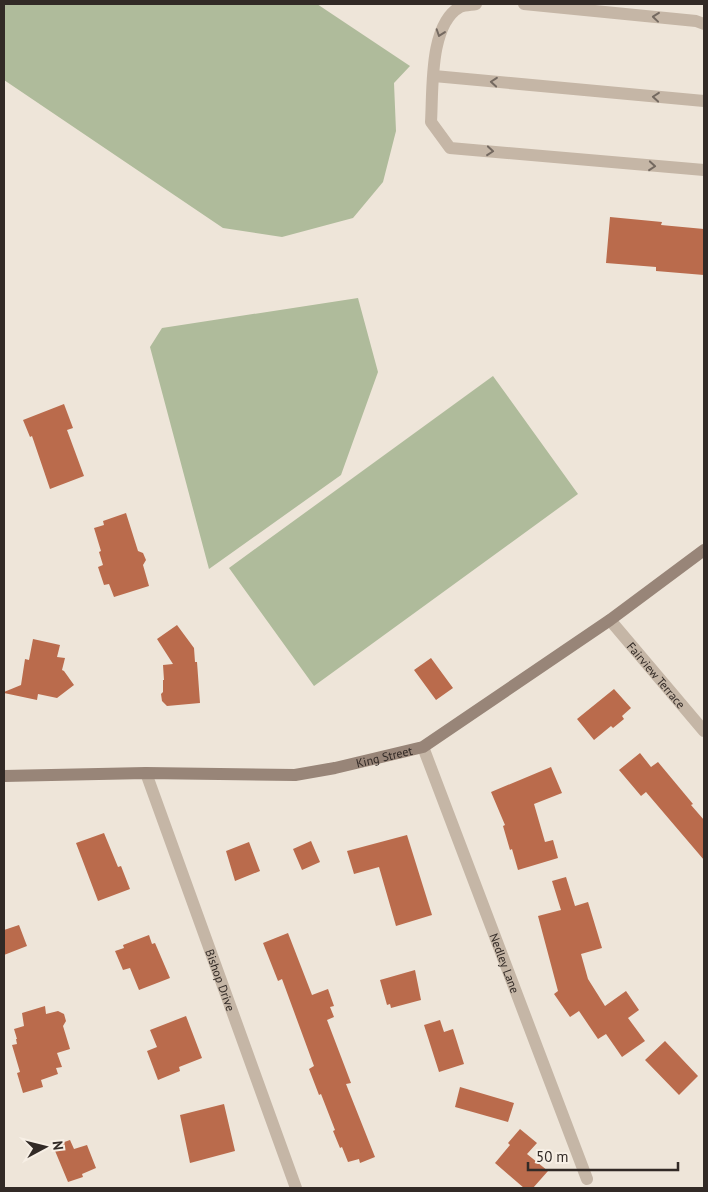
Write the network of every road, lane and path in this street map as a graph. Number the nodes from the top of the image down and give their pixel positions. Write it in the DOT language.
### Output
graph roads {
  1 [pos="476,4"];
  2 [pos="524,4"];
  3 [pos="704,24"];
  4 [pos="434,76"];
  5 [pos="704,101"];
  6 [pos="704,170"];
  7 [pos="704,550"];
  8 [pos="610,620"];
  9 [pos="704,731"];
  10 [pos="423,746"];
  11 [pos="146,772"];
  12 [pos="4,776"];
  13 [pos="587,1179"];
  14 [pos="296,1188"];
  1 -- 4 [label="street, one-way"];
  3 -- 2 [label="street, one-way"];
  5 -- 4 [label="street, one-way"];
  4 -- 6 [label="street, one-way"];
  7 -- 8 [label="main road, King Street"];
  8 -- 9 [label="street, Fairview Terrace"];
  8 -- 10 [label="main road, King Street"];
  10 -- 11 [label="main road, King Street"];
  10 -- 13 [label="street, Nedley Lane"];
  11 -- 12 [label="main road, King Street"];
  11 -- 14 [label="street, Bishop Drive"];
}
